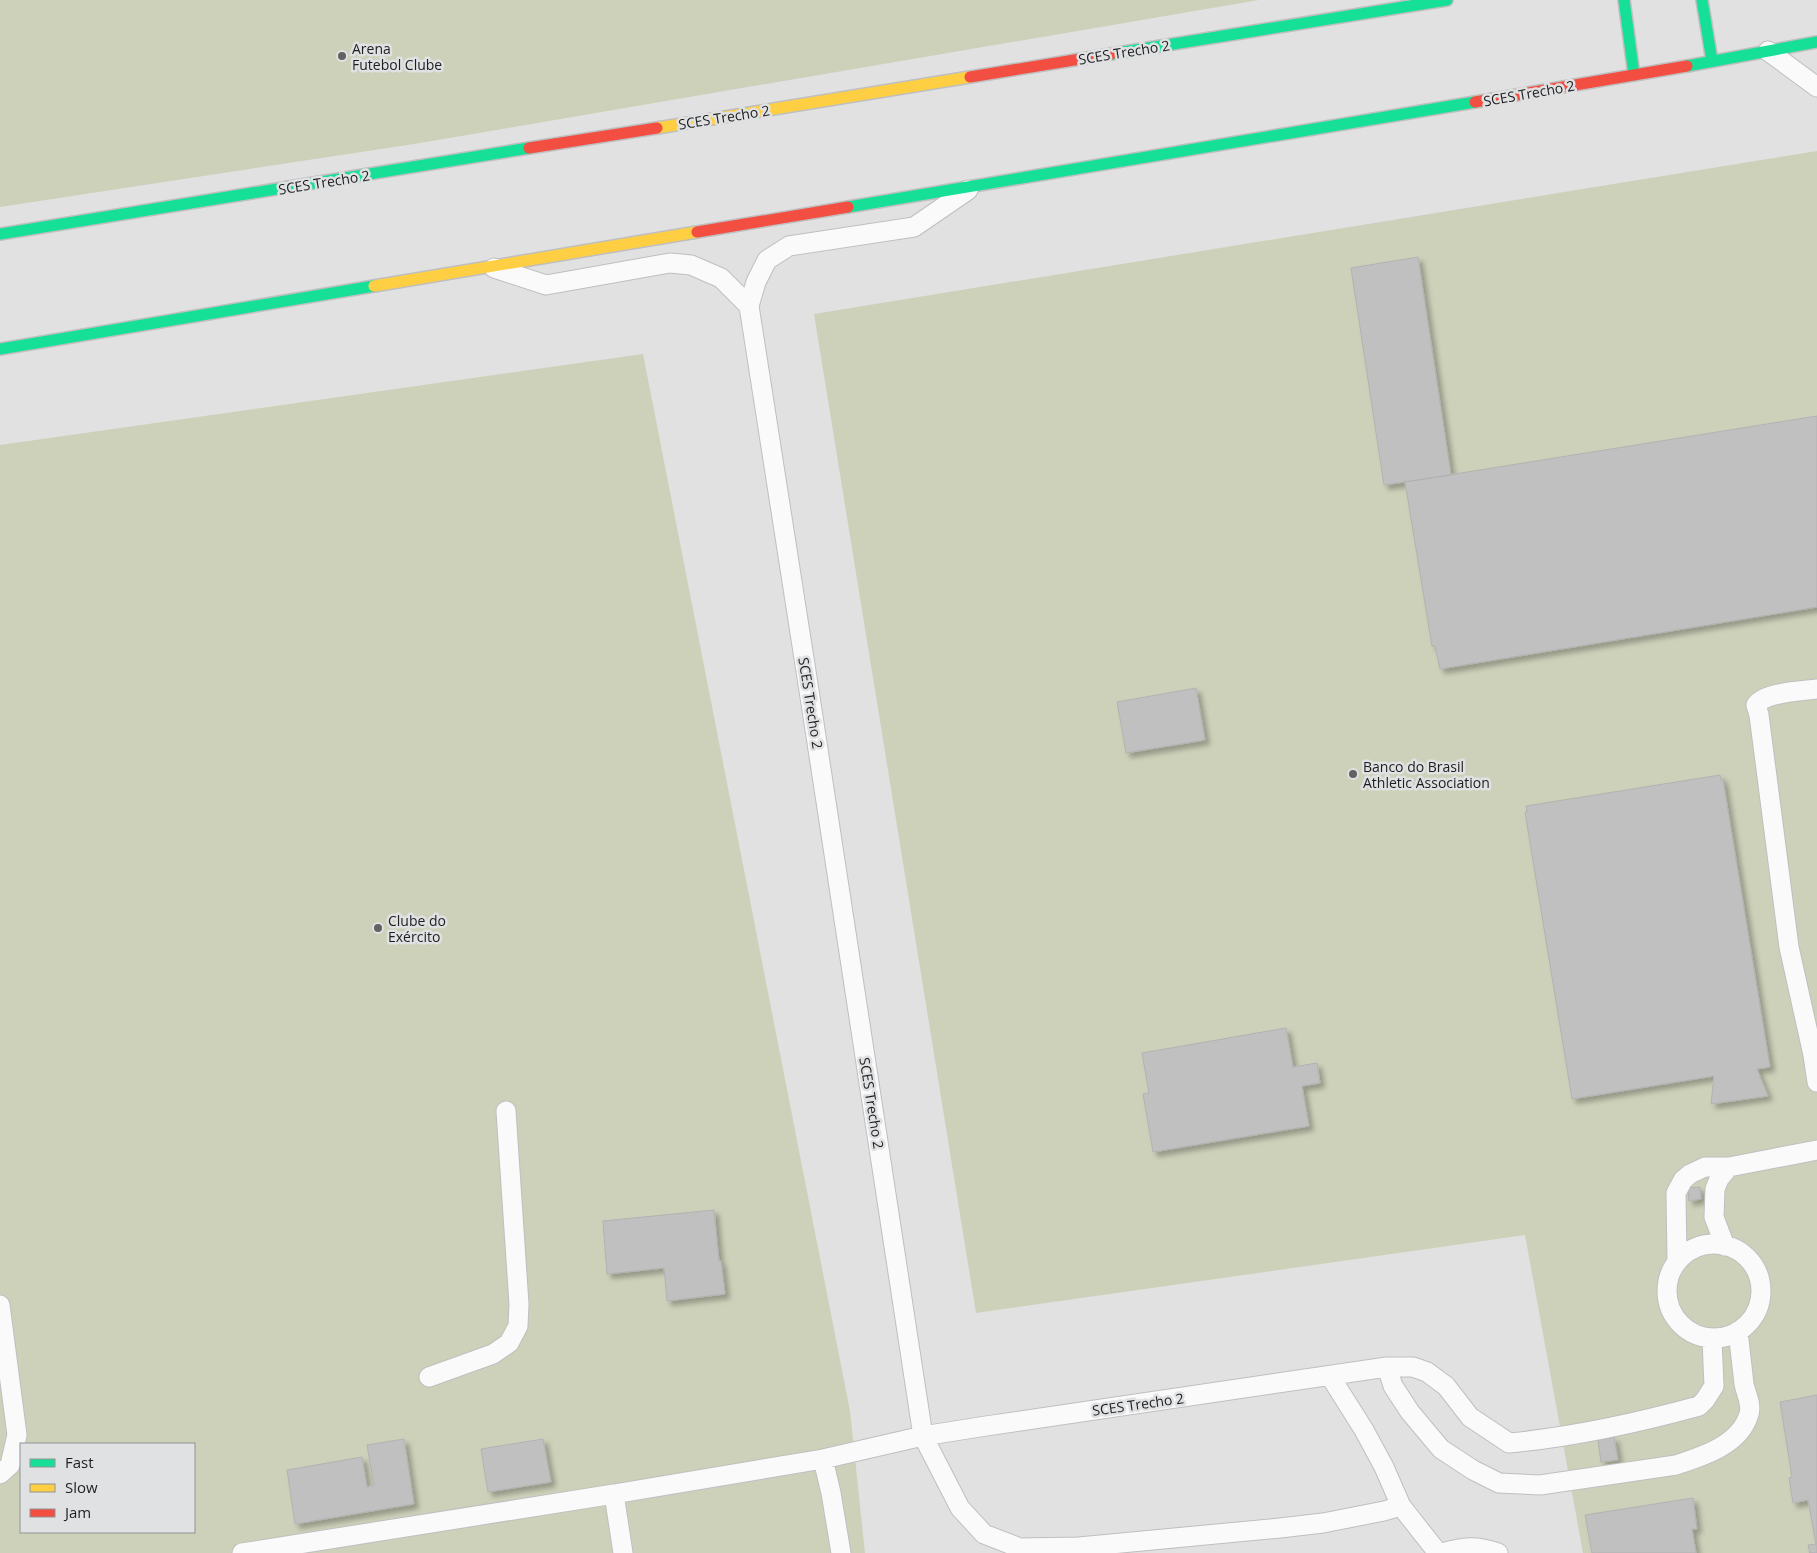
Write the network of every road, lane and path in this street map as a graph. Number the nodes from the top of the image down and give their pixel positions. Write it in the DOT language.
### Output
graph roads {
  1 [pos="1448,0"];
  2 [pos="1624,0"];
  3 [pos="1702,0"];
  4 [pos="1817,42"];
  5 [pos="1768,51"];
  6 [pos="1712,61"];
  7 [pos="1634,75"];
  8 [pos="1817,87"];
  9 [pos="974,186"];
  10 [pos="0,234"];
  11 [pos="490,267"];
  12 [pos="748,306"];
  13 [pos="0,349"];
  14 [pos="1817,689"];
  15 [pos="1815,1055"];
  16 [pos="1817,1082"];
  17 [pos="506,1111"];
  18 [pos="1817,1150"];
  19 [pos="1729,1167"];
  20 [pos="1725,1246"];
  21 [pos="1677,1261"];
  22 [pos="0,1305"];
  23 [pos="1738,1331"];
  24 [pos="1712,1339"];
  25 [pos="1387,1367"];
  26 [pos="1330,1376"];
  27 [pos="429,1378"];
  28 [pos="1714,1386"];
  29 [pos="1745,1387"];
  30 [pos="923,1436"];
  31 [pos="823,1459"];
  32 [pos="0,1474"];
  33 [pos="614,1494"];
  34 [pos="1401,1506"];
  35 [pos="242,1553"];
  36 [pos="623,1553"];
  37 [pos="841,1553"];
  38 [pos="1438,1553"];
  39 [pos="1442,1553"];
  40 [pos="1498,1553"];
  1 -- 10 [label="main road, SCES Trecho 2"];
  2 -- 7 [label="main road"];
  3 -- 6 [label="main road"];
  4 -- 5 [label="main road, SCES Trecho 2"];
  5 -- 6 [label="main road, SCES Trecho 2"];
  5 -- 8 [label="lane"];
  6 -- 7 [label="main road, SCES Trecho 2"];
  7 -- 9 [label="main road, SCES Trecho 2"];
  9 -- 11 [label="main road, SCES Trecho 2"];
  9 -- 12 [label="lane, SCES Trecho 2"];
  11 -- 12 [label="lane, SCES Trecho 2"];
  11 -- 13 [label="main road, SCES Trecho 2"];
  12 -- 30 [label="lane, SCES Trecho 2"];
  14 -- 15 [label="lane"];
  15 -- 16 [label="lane"];
  17 -- 27 [label="lane"];
  18 -- 19 [label="lane"];
  19 -- 20 [label="lane"];
  19 -- 21 [label="lane"];
  20 -- 21 [label="lane"];
  20 -- 23 [label="lane"];
  21 -- 24 [label="lane"];
  22 -- 32 [label="lane"];
  23 -- 24 [label="lane"];
  23 -- 29 [label="lane"];
  24 -- 28 [label="lane"];
  25 -- 26 [label="lane, SCES Trecho 2"];
  25 -- 28 [label="lane, SCES Trecho 2"];
  25 -- 29 [label="lane"];
  26 -- 30 [label="lane, SCES Trecho 2"];
  26 -- 34 [label="lane"];
  28 -- 29 [label="lane"];
  30 -- 31 [label="lane"];
  30 -- 34 [label="lane"];
  31 -- 33 [label="lane"];
  31 -- 37 [label="lane"];
  33 -- 35 [label="lane"];
  33 -- 36 [label="lane"];
  34 -- 38 [label="lane"];
  39 -- 40 [label="lane"];
}
